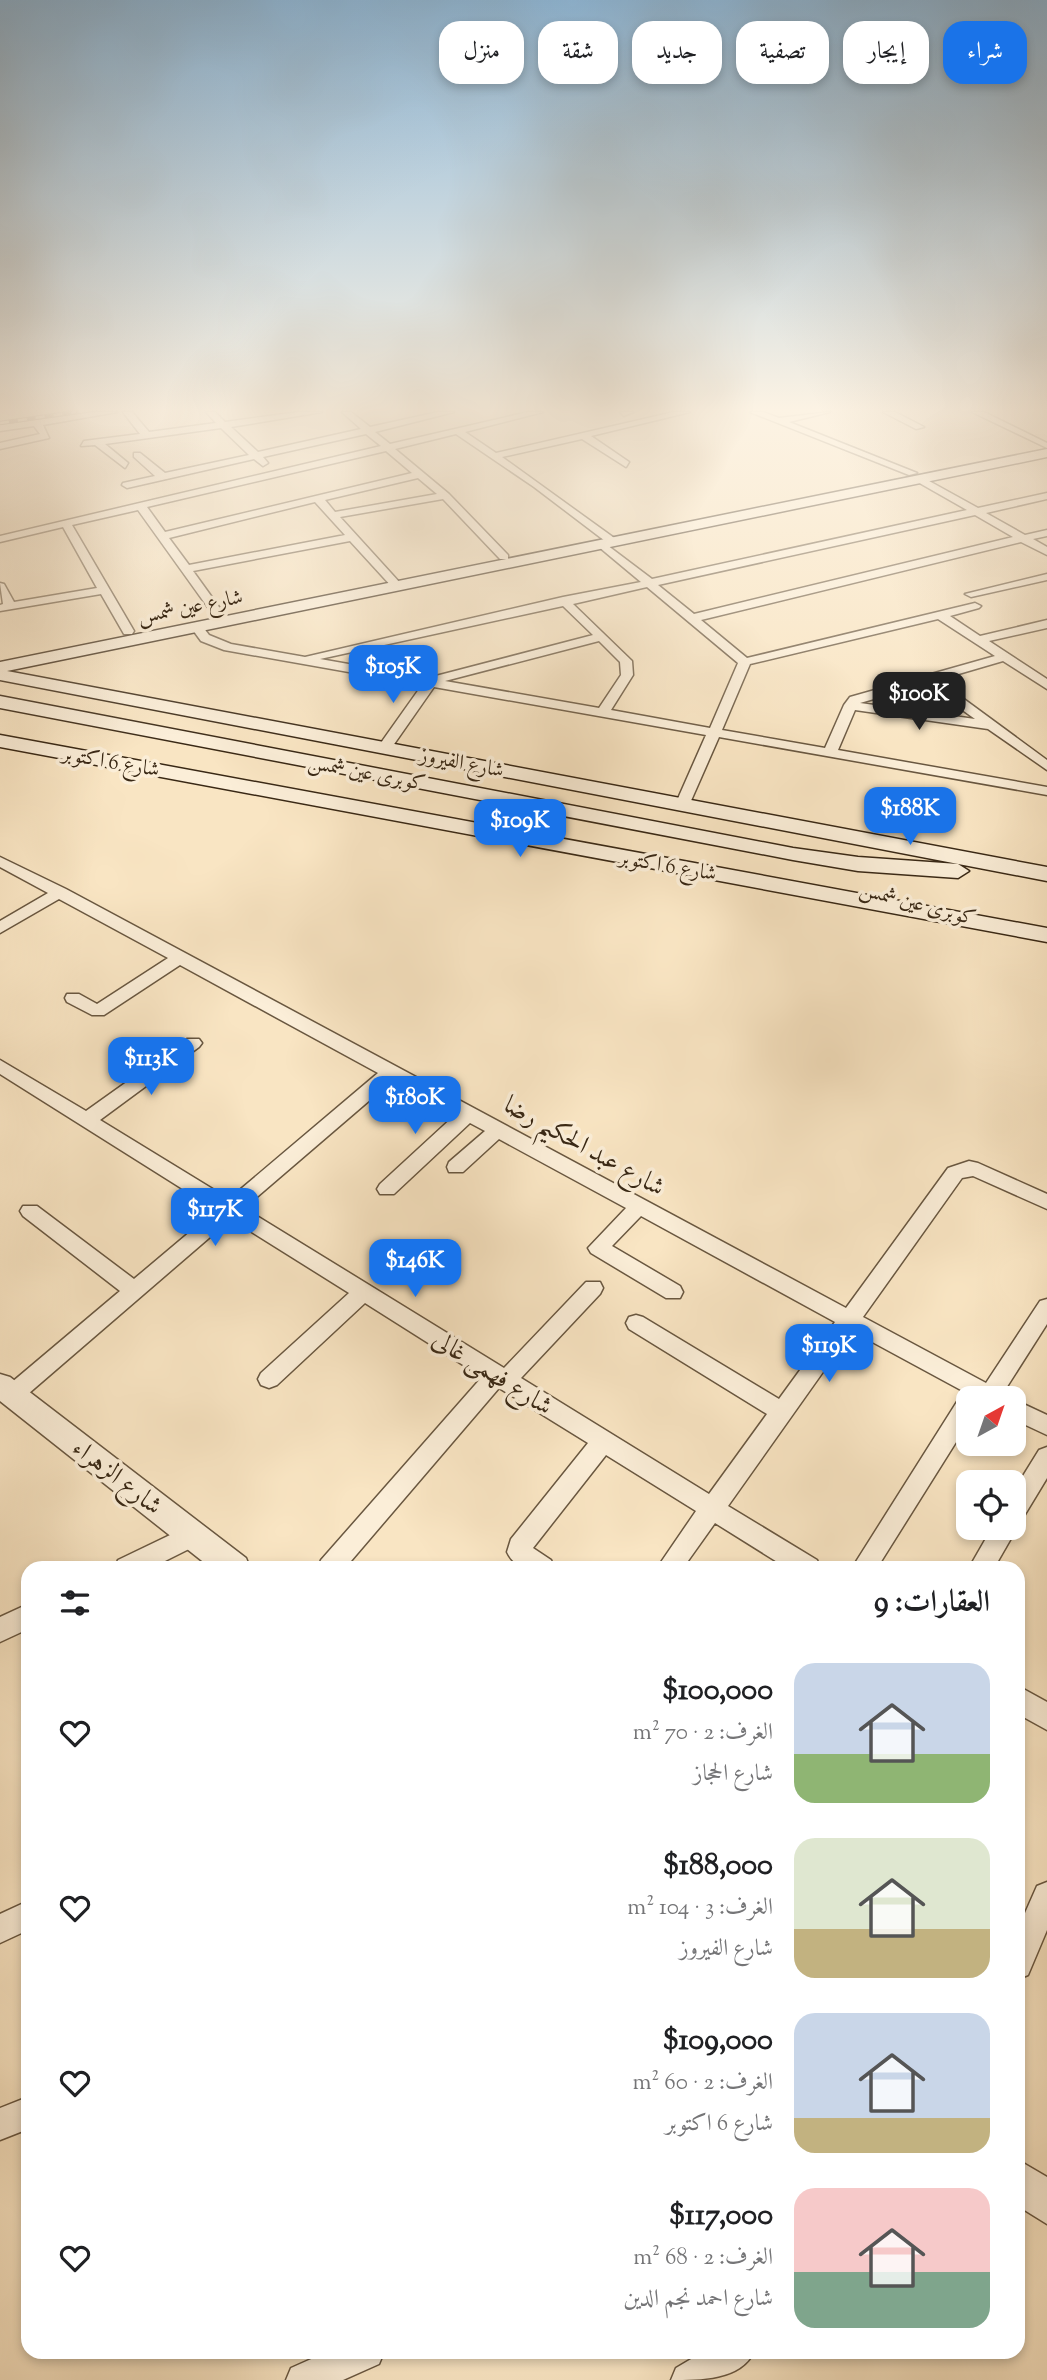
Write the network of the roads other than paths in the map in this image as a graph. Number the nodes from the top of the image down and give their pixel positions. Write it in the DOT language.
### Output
graph roads {
  1 [pos="70,523"];
  2 [pos="154,523"];
  3 [pos="217,523"];
  4 [pos="339,523"];
  5 [pos="471,523"];
  6 [pos="583,523"];
  7 [pos="692,523"];
  8 [pos="918,523"];
  9 [pos="995,523"];
  10 [pos="66,524"];
  11 [pos="1047,533"];
  12 [pos="163,536"];
  13 [pos="352,537"];
  14 [pos="1022,538"];
  15 [pos="0,539"];
  16 [pos="607,541"];
  17 [pos="1047,552"];
  18 [pos="504,557"];
  19 [pos="186,569"];
  20 [pos="1047,578"];
  21 [pos="647,581"];
  22 [pos="394,583"];
  23 [pos="0,586"];
  24 [pos="103,590"];
  25 [pos="563,600"];
  26 [pos="5,607"];
  27 [pos="218,614"];
  28 [pos="939,614"];
  29 [pos="692,618"];
  30 [pos="1047,624"];
  31 [pos="196,626"];
  32 [pos="128,631"];
  33 [pos="601,637"];
  34 [pos="978,639"];
  35 [pos="0,657"];
  36 [pos="1005,657"];
  37 [pos="301,660"];
  38 [pos="745,662"];
  39 [pos="0,667"];
  40 [pos="0,675"];
  41 [pos="928,679"];
  42 [pos="428,682"];
  43 [pos="43,683"];
  44 [pos="1047,685"];
  45 [pos="0,693"];
  46 [pos="0,702"];
  47 [pos="850,705"];
  48 [pos="603,712"];
  49 [pos="0,719"];
  50 [pos="992,726"];
  51 [pos="712,732"];
  52 [pos="0,741"];
  53 [pos="384,747"];
  54 [pos="830,752"];
  55 [pos="1047,766"];
  56 [pos="1047,791"];
  57 [pos="683,803"];
  58 [pos="0,861"];
  59 [pos="792,864"];
  60 [pos="1036,872"];
  61 [pos="61,892"];
  62 [pos="0,928"];
  63 [pos="1011,928"];
  64 [pos="1047,935"];
  65 [pos="181,957"];
  66 [pos="73,998"];
  67 [pos="193,1043"];
  68 [pos="0,1066"];
  69 [pos="392,1071"];
  70 [pos="469,1113"];
  71 [pos="87,1120"];
  72 [pos="499,1129"];
  73 [pos="456,1167"];
  74 [pos="387,1189"];
  75 [pos="1047,1202"];
  76 [pos="639,1206"];
  77 [pos="230,1209"];
  78 [pos="30,1211"];
  79 [pos="593,1288"];
  80 [pos="134,1290"];
  81 [pos="364,1292"];
  82 [pos="673,1292"];
  83 [pos="1047,1307"];
  84 [pos="848,1320"];
  85 [pos="636,1323"];
  86 [pos="270,1378"];
  87 [pos="502,1378"];
  88 [pos="961,1386"];
  89 [pos="988,1386"];
  90 [pos="6,1390"];
  91 [pos="782,1412"];
  92 [pos="1026,1415"];
  93 [pos="1047,1426"];
  94 [pos="956,1432"];
  95 [pos="604,1441"];
  96 [pos="1047,1457"];
  97 [pos="1026,1492"];
  98 [pos="712,1508"];
  99 [pos="193,1535"];
  100 [pos="998,1540"];
  101 [pos="143,1561"];
  102 [pos="226,1561"];
  103 [pos="336,1561"];
  104 [pos="532,1561"];
  105 [pos="674,1561"];
  106 [pos="797,1561"];
  107 [pos="868,1561"];
  108 [pos="985,1561"];
  109 [pos="21,1620"];
  110 [pos="0,1630"];
  111 [pos="1025,1703"];
  112 [pos="1047,1717"];
  113 [pos="1047,1896"];
  114 [pos="21,1918"];
  115 [pos="0,1929"];
  116 [pos="1025,1948"];
  117 [pos="21,2116"];
  118 [pos="0,2124"];
  119 [pos="352,2359"];
  120 [pos="725,2359"];
  121 [pos="303,2380"];
  122 [pos="688,2380"];
  1 -- 10 [label="street"];
  2 -- 12 [label="street"];
  3 -- 12 [label="street"];
  4 -- 13 [label="street"];
  5 -- 18 [label="street"];
  6 -- 16 [label="street"];
  7 -- 16 [label="main road, شارع عين شمس"];
  8 -- 21 [label="street"];
  9 -- 14 [label="street"];
  10 -- 15 [label="street"];
  10 -- 24 [label="street"];
  11 -- 14 [label="street"];
  12 -- 19 [label="street"];
  13 -- 19 [label="street"];
  13 -- 22 [label="street"];
  14 -- 17 [label="street"];
  14 -- 29 [label="street"];
  16 -- 18 [label="main road, شارع عين شمس"];
  16 -- 21 [label="street"];
  16 -- 22 [label="main road, شارع عين شمس"];
  18 -- 22 [label="main road, شارع عين شمس"];
  19 -- 27 [label="street"];
  20 -- 28 [label="street"];
  21 -- 25 [label="street"];
  21 -- 29 [label="street"];
  22 -- 27 [label="main road, شارع عين شمس"];
  22 -- 31 [label="main road, شارع عين شمس"];
  23 -- 26 [label="street"];
  24 -- 26 [label="street"];
  24 -- 32 [label="street"];
  25 -- 33 [label="street"];
  25 -- 37 [label="street"];
  27 -- 32 [label="main road, شارع عين شمس"];
  28 -- 34 [label="street"];
  28 -- 38 [label="street"];
  29 -- 38 [label="street"];
  30 -- 34 [label="street"];
  31 -- 37 [label="street"];
  31 -- 39 [label="main road, شارع عين شمس"];
  32 -- 35 [label="main road, شارع عين شمس"];
  33 -- 42 [label="street"];
  33 -- 48 [label="street"];
  34 -- 36 [label="street"];
  36 -- 41 [label="street"];
  36 -- 44 [label="street"];
  37 -- 42 [label="street"];
  38 -- 51 [label="street"];
  40 -- 43 [label="main road, شارع الفيروز"];
  41 -- 47 [label="street"];
  41 -- 50 [label="street"];
  42 -- 48 [label="street"];
  42 -- 53 [label="street"];
  43 -- 45 [label="main road"];
  43 -- 53 [label="main road, شارع الفيروز"];
  46 -- 59 [label="main road, كوبرى عين شمس"];
  47 -- 50 [label="street"];
  47 -- 54 [label="street"];
  48 -- 51 [label="street"];
  49 -- 59 [label="main road, كوبرى عين شمس"];
  50 -- 55 [label="street"];
  51 -- 54 [label="street"];
  51 -- 57 [label="street"];
  52 -- 63 [label="main road, شارع 6 اكتوبر"];
  53 -- 57 [label="main road, شارع الفيروز"];
  54 -- 56 [label="street"];
  57 -- 60 [label="main road, شارع الفيروز"];
  58 -- 61 [label="street, شارع عبد الحكيم رضا"];
  59 -- 60 [label="main road, كوبرى عين شمس"];
  59 -- 63 [label="main road, كوبرى عين شمس"];
  61 -- 62 [label="street"];
  61 -- 65 [label="street, شارع عبد الحكيم رضا"];
  63 -- 64 [label="main road, شارع 6 اكتوبر"];
  65 -- 66 [label="street"];
  65 -- 69 [label="street, شارع عبد الحكيم رضا"];
  67 -- 71 [label="street"];
  68 -- 71 [label="street, شارع فهمى غالى"];
  69 -- 70 [label="street, شارع عبد الحكيم رضا"];
  69 -- 77 [label="street"];
  70 -- 72 [label="street, شارع عبد الحكيم رضا"];
  70 -- 74 [label="street"];
  71 -- 77 [label="street, شارع فهمى غالى"];
  72 -- 73 [label="street"];
  72 -- 76 [label="street, شارع عبد الحكيم رضا"];
  75 -- 84 [label="street"];
  76 -- 82 [label="street"];
  76 -- 84 [label="street, شارع عبد الحكيم رضا"];
  77 -- 80 [label="street"];
  77 -- 81 [label="street, شارع فهمى غالى"];
  78 -- 80 [label="street"];
  79 -- 87 [label="street"];
  80 -- 90 [label="street"];
  81 -- 86 [label="street"];
  81 -- 87 [label="street, شارع فهمى غالى"];
  83 -- 89 [label="street"];
  84 -- 88 [label="street, شارع عبد الحكيم رضا"];
  84 -- 91 [label="street"];
  85 -- 91 [label="street"];
  87 -- 95 [label="street, شارع فهمى غالى"];
  87 -- 103 [label="street"];
  90 -- 99 [label="street, شارع الزهراء"];
  91 -- 98 [label="street"];
  92 -- 93 [label="street"];
  94 -- 107 [label="street"];
  95 -- 98 [label="street, شارع فهمى غالى"];
  95 -- 104 [label="street"];
  96 -- 97 [label="street"];
  98 -- 105 [label="street"];
  98 -- 106 [label="street, شارع فهمى غالى"];
  99 -- 101 [label="street"];
  99 -- 102 [label="street, شارع الزهراء"];
  100 -- 108 [label="street"];
  109 -- 110 [label="street"];
  111 -- 112 [label="street"];
  113 -- 116 [label="street"];
  114 -- 115 [label="street"];
  117 -- 118 [label="street"];
  119 -- 121 [label="street"];
  120 -- 122 [label="street"];
}
